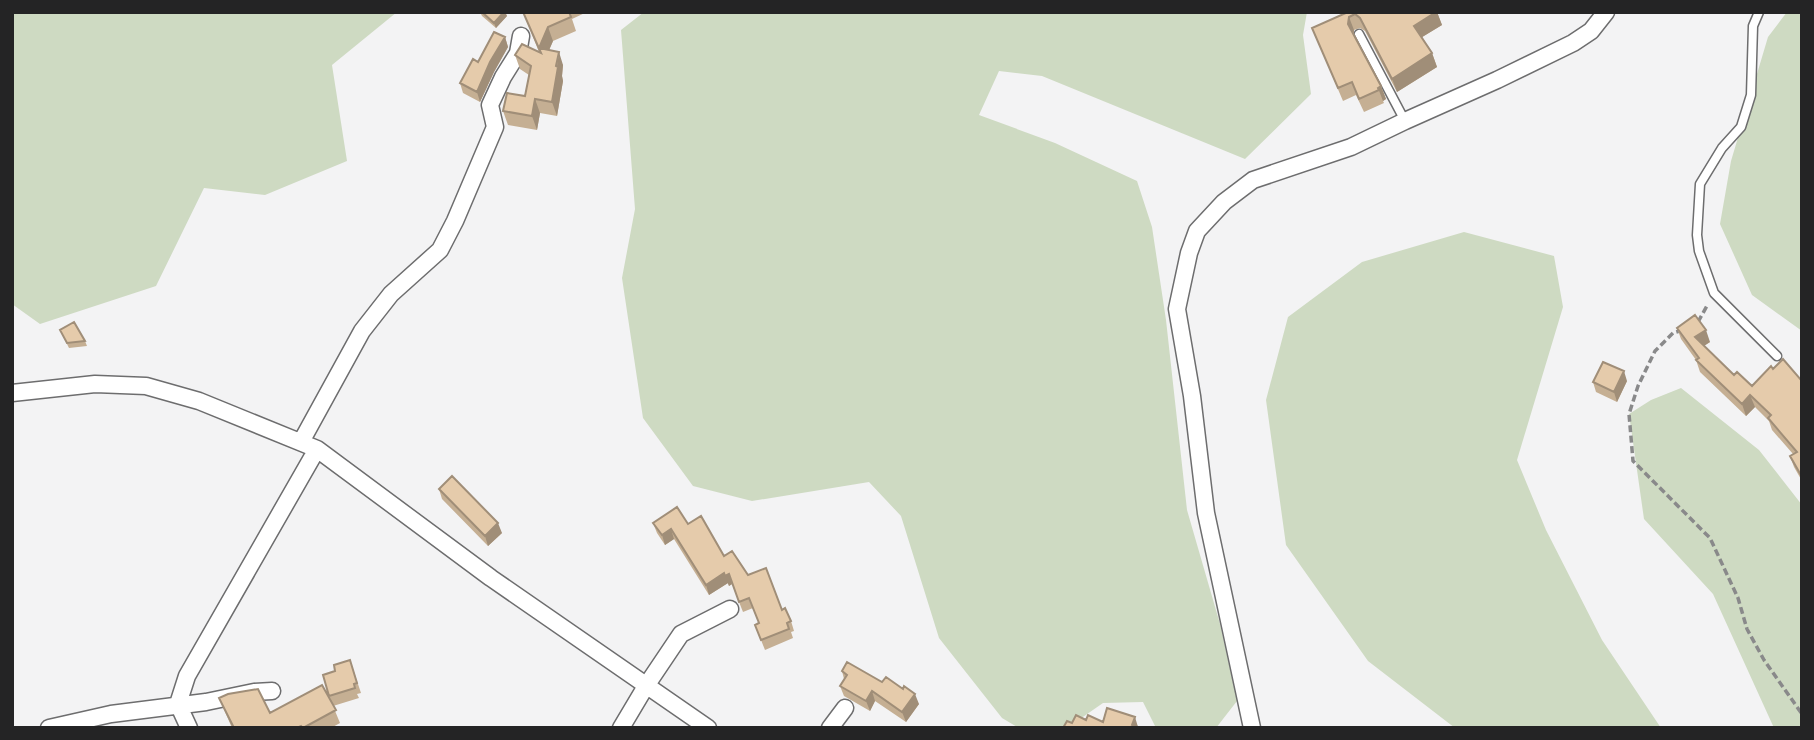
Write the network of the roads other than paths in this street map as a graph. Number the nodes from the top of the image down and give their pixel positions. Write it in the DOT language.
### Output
graph roads {
  1 [pos="1605,12"];
  2 [pos="1759,12"];
  3 [pos="1359,34"];
  4 [pos="521,36"];
  5 [pos="1405,121"];
  6 [pos="1777,356"];
  7 [pos="12,393"];
  8 [pos="301,442"];
  9 [pos="317,449"];
  10 [pos="730,608"];
  11 [pos="646,686"];
  12 [pos="272,691"];
  13 [pos="178,704"];
  14 [pos="845,708"];
  15 [pos="49,728"];
  16 [pos="189,728"];
  17 [pos="621,728"];
  18 [pos="708,728"];
  19 [pos="830,728"];
  20 [pos="1252,728"];
  1 -- 5 [label="street"];
  2 -- 6 [label="lane"];
  3 -- 5 [label="lane"];
  4 -- 8 [label="street"];
  5 -- 20 [label="street"];
  7 -- 8 [label="street"];
  8 -- 9 [label="street"];
  9 -- 11 [label="street"];
  9 -- 13 [label="street"];
  10 -- 11 [label="street"];
  11 -- 17 [label="street"];
  11 -- 18 [label="street"];
  12 -- 13 [label="street"];
  13 -- 15 [label="street"];
  13 -- 16 [label="street"];
  14 -- 19 [label="street"];
}
